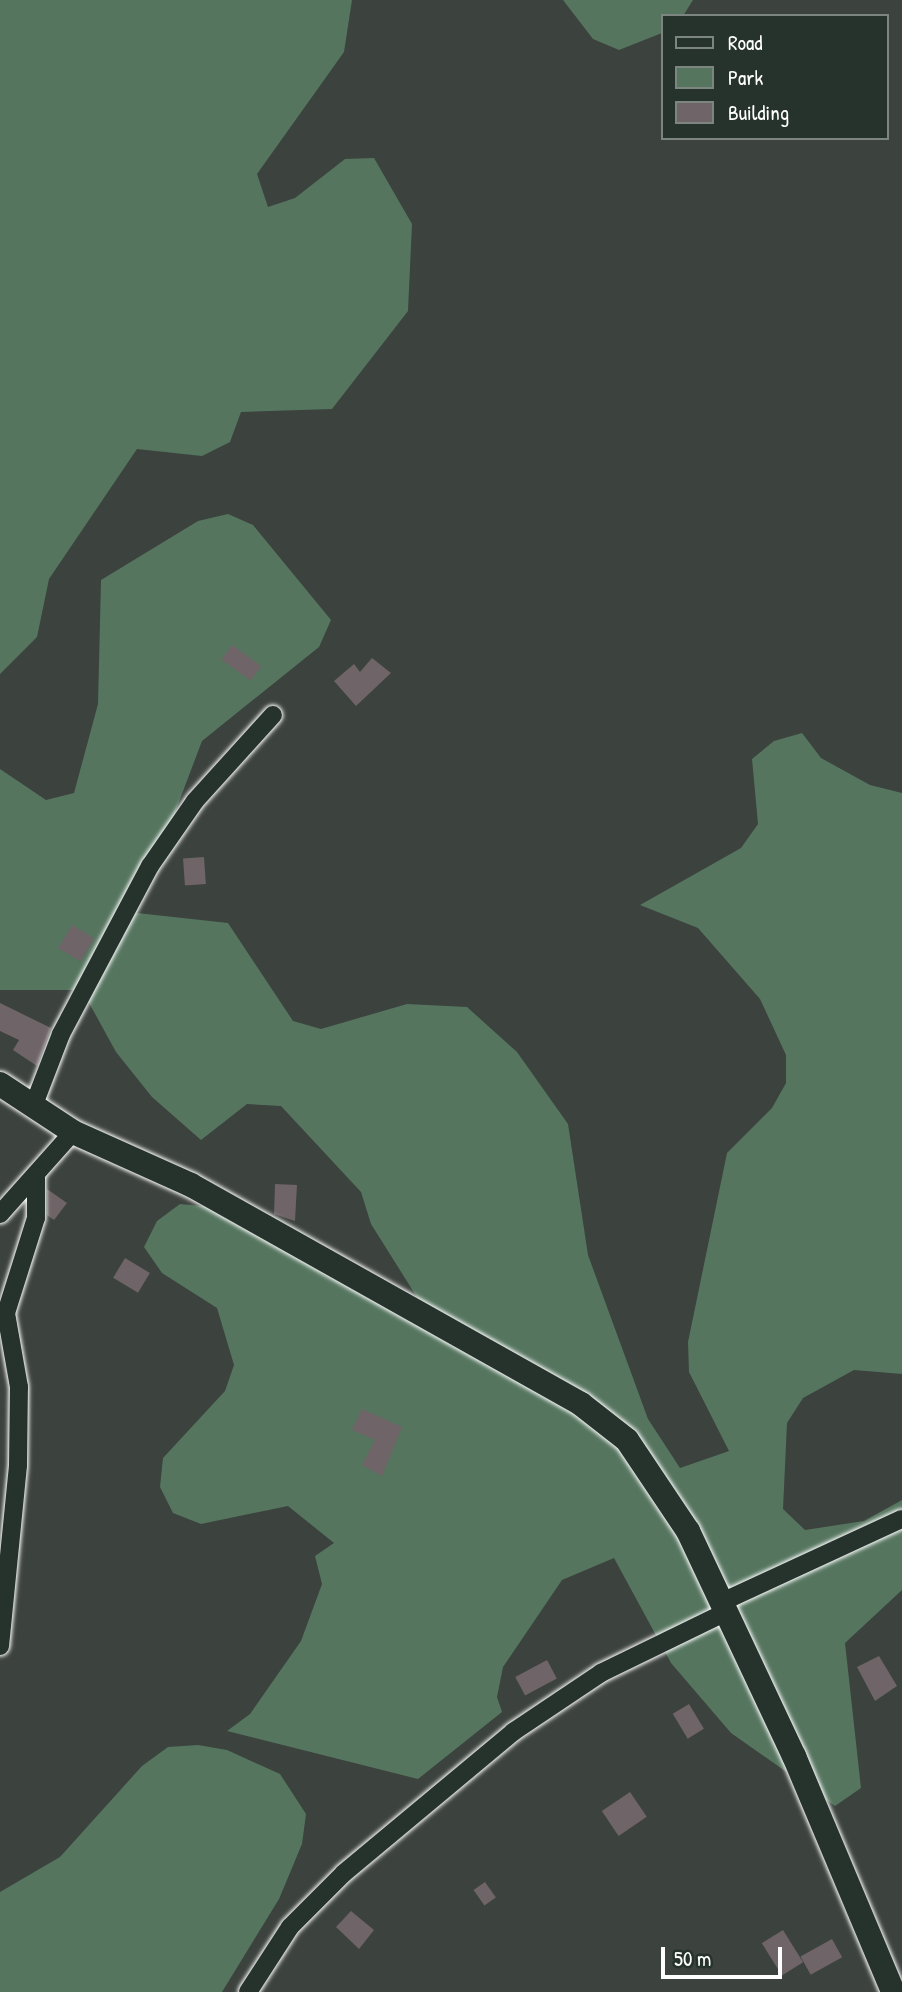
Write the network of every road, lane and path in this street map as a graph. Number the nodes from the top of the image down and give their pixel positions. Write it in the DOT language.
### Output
graph roads {
  1 [pos="273,715"];
  2 [pos="0,1084"];
  3 [pos="33,1107"];
  4 [pos="73,1132"];
  5 [pos="36,1175"];
  6 [pos="0,1214"];
  7 [pos="902,1519"];
  8 [pos="724,1607"];
  9 [pos="0,1646"];
  10 [pos="248,1992"];
  11 [pos="893,1992"];
  1 -- 3 [label="street"];
  2 -- 3 [label="street"];
  3 -- 4 [label="street"];
  4 -- 5 [label="street"];
  4 -- 8 [label="street"];
  5 -- 6 [label="street"];
  5 -- 9 [label="street"];
  7 -- 8 [label="street"];
  8 -- 10 [label="street"];
  8 -- 11 [label="street"];
}
